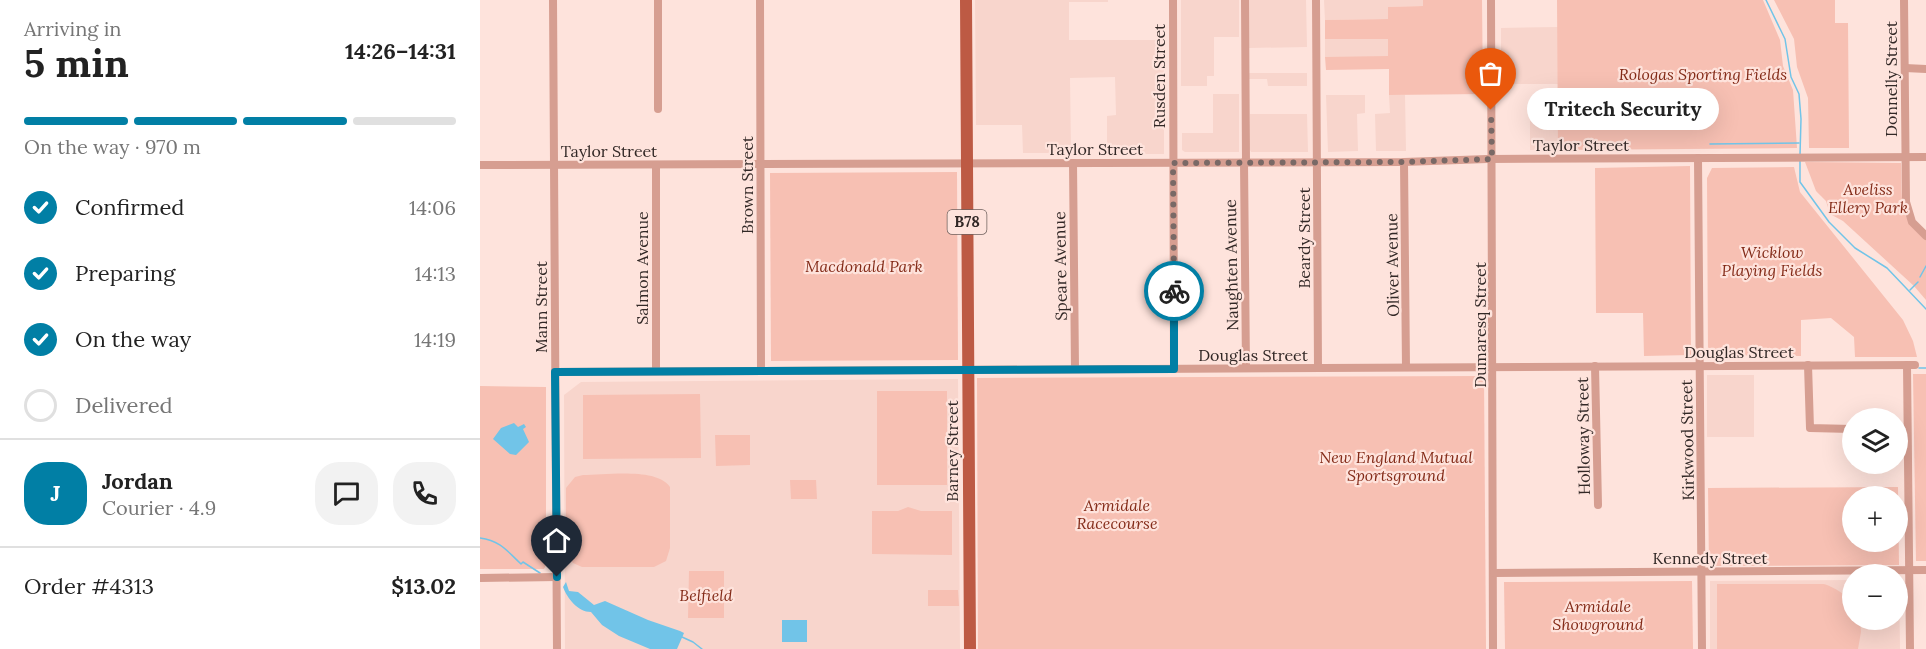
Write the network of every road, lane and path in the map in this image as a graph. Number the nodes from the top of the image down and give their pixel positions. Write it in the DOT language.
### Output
graph roads {
  1 [pos="553,0"];
  2 [pos="658,0"];
  3 [pos="760,0"];
  4 [pos="966,0"];
  5 [pos="1173,0"];
  6 [pos="1245,0"];
  7 [pos="1316,0"];
  8 [pos="1491,0"];
  9 [pos="1904,0"];
  10 [pos="1905,69"];
  11 [pos="1926,69"];
  12 [pos="658,109"];
  13 [pos="1906,157"];
  14 [pos="1926,157"];
  15 [pos="1698,158"];
  16 [pos="1492,159"];
  17 [pos="1317,161"];
  18 [pos="1245,162"];
  19 [pos="1404,162"];
  20 [pos="967,163"];
  21 [pos="1073,163"];
  22 [pos="1173,163"];
  23 [pos="555,164"];
  24 [pos="760,164"];
  25 [pos="480,165"];
  26 [pos="656,165"];
  27 [pos="1926,236"];
  28 [pos="1700,365"];
  29 [pos="1808,365"];
  30 [pos="1493,366"];
  31 [pos="1595,366"];
  32 [pos="1406,367"];
  33 [pos="1246,368"];
  34 [pos="1318,368"];
  35 [pos="1075,369"];
  36 [pos="1174,369"];
  37 [pos="968,370"];
  38 [pos="656,371"];
  39 [pos="761,371"];
  40 [pos="555,372"];
  41 [pos="1842,429"];
  42 [pos="1598,505"];
  43 [pos="1909,570"];
  44 [pos="1926,570"];
  45 [pos="1701,571"];
  46 [pos="1494,573"];
  47 [pos="557,577"];
  48 [pos="480,578"];
  49 [pos="557,649"];
  50 [pos="970,649"];
  51 [pos="1493,649"];
  52 [pos="1702,649"];
  53 [pos="1910,649"];
  1 -- 23 [label="street, Mann Street"];
  2 -- 12 [label="street"];
  3 -- 24 [label="street, Brown Street"];
  4 -- 20 [label="main road, Barney Street / B78"];
  5 -- 22 [label="street, Rusden Street"];
  6 -- 18 [label="street, Naughten Avenue"];
  7 -- 17 [label="street, Beardy Street"];
  8 -- 16 [label="street, Dumaresq Street"];
  9 -- 10 [label="street, Donnelly Street"];
  10 -- 11 [label="street"];
  10 -- 13 [label="street, Donnelly Street"];
  13 -- 14 [label="street, Taylor Street"];
  13 -- 15 [label="street, Taylor Street"];
  13 -- 27 [label="street, Donnelly Street"];
  15 -- 16 [label="street, Taylor Street"];
  15 -- 28 [label="street, Kirkwood Street"];
  16 -- 19 [label="street, Taylor Street"];
  16 -- 30 [label="street, Dumaresq Street"];
  17 -- 18 [label="street, Taylor Street"];
  17 -- 19 [label="street, Taylor Street"];
  17 -- 34 [label="street, Beardy Street"];
  18 -- 22 [label="street, Taylor Street"];
  18 -- 33 [label="street, Naughten Avenue"];
  19 -- 32 [label="street, Oliver Avenue"];
  20 -- 21 [label="street, Taylor Street"];
  20 -- 24 [label="street, Taylor Street"];
  20 -- 37 [label="main road, Barney Street / B78"];
  21 -- 22 [label="street, Taylor Street"];
  21 -- 35 [label="street, Speare Avenue"];
  22 -- 36 [label="street, Rusden Street"];
  23 -- 25 [label="street, Taylor Street"];
  23 -- 26 [label="street, Taylor Street"];
  23 -- 40 [label="street, Mann Street"];
  24 -- 26 [label="street, Taylor Street"];
  24 -- 39 [label="street, Brown Street"];
  26 -- 38 [label="street, Salmon Avenue"];
  28 -- 29 [label="street, Douglas Street"];
  28 -- 31 [label="street, Douglas Street"];
  28 -- 45 [label="street, Kirkwood Street"];
  29 -- 41 [label="street"];
  29 -- 43 [label="street, Douglas Street"];
  30 -- 31 [label="street, Douglas Street"];
  30 -- 32 [label="street, Douglas Street"];
  30 -- 46 [label="street, Dumaresq Street"];
  31 -- 42 [label="street, Holloway Street"];
  32 -- 34 [label="street, Douglas Street"];
  33 -- 34 [label="street, Douglas Street"];
  33 -- 36 [label="street, Douglas Street"];
  35 -- 36 [label="street, Douglas Street"];
  35 -- 37 [label="street, Douglas Street"];
  37 -- 39 [label="street, Douglas Street"];
  37 -- 50 [label="main road, Barney Street / B78"];
  38 -- 39 [label="street, Douglas Street"];
  38 -- 40 [label="street, Douglas Street"];
  40 -- 47 [label="street, Mann Street"];
  43 -- 44 [label="street, Kennedy Street"];
  43 -- 45 [label="street, Kennedy Street"];
  43 -- 53 [label="street"];
  45 -- 46 [label="street, Kennedy Street"];
  45 -- 52 [label="street, Kirkwood Street"];
  46 -- 51 [label="street, Dumaresq Street"];
  47 -- 48 [label="street"];
  47 -- 49 [label="street, Mann Street"];
}
